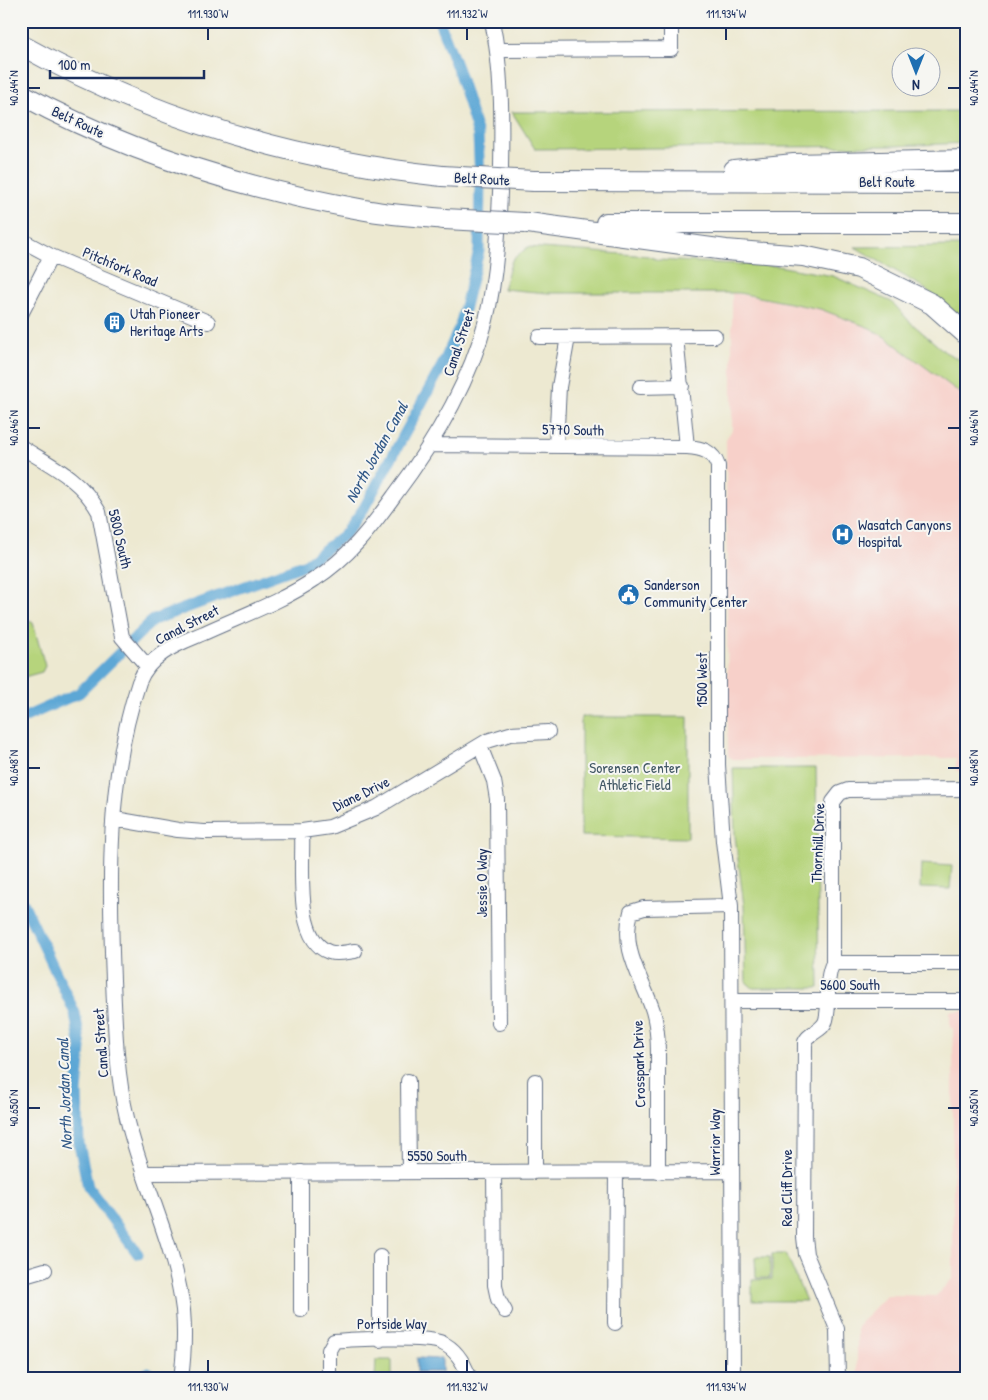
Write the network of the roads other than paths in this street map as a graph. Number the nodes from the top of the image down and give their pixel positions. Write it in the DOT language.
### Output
graph roads {
  1 [pos="492,21"];
  2 [pos="671,21"];
  3 [pos="21,45"];
  4 [pos="498,50"];
  5 [pos="21,94"];
  6 [pos="967,160"];
  7 [pos="607,181"];
  8 [pos="967,182"];
  9 [pos="527,223"];
  10 [pos="967,223"];
  11 [pos="21,240"];
  12 [pos="51,256"];
  13 [pos="21,314"];
  14 [pos="208,322"];
  15 [pos="967,335"];
  16 [pos="715,336"];
  17 [pos="539,337"];
  18 [pos="568,337"];
  19 [pos="676,337"];
  20 [pos="682,386"];
  21 [pos="640,387"];
  22 [pos="432,444"];
  23 [pos="556,446"];
  24 [pos="21,447"];
  25 [pos="687,447"];
  26 [pos="712,454"];
  27 [pos="147,666"];
  28 [pos="548,732"];
  29 [pos="480,746"];
  30 [pos="967,789"];
  31 [pos="114,819"];
  32 [pos="302,831"];
  33 [pos="732,906"];
  34 [pos="355,951"];
  35 [pos="833,963"];
  36 [pos="967,963"];
  37 [pos="732,1001"];
  38 [pos="967,1001"];
  39 [pos="828,1002"];
  40 [pos="499,1023"];
  41 [pos="535,1081"];
  42 [pos="408,1082"];
  43 [pos="731,1171"];
  44 [pos="301,1172"];
  45 [pos="409,1172"];
  46 [pos="494,1172"];
  47 [pos="535,1172"];
  48 [pos="616,1172"];
  49 [pos="658,1172"];
  50 [pos="143,1173"];
  51 [pos="380,1256"];
  52 [pos="46,1270"];
  53 [pos="21,1277"];
  54 [pos="301,1310"];
  55 [pos="505,1310"];
  56 [pos="615,1323"];
  57 [pos="380,1340"];
  58 [pos="181,1379"];
  59 [pos="329,1379"];
  60 [pos="470,1379"];
  61 [pos="733,1379"];
  62 [pos="838,1379"];
  1 -- 4 [label="street, Canal Street"];
  2 -- 4 [label="street"];
  3 -- 7 [label="highway, Belt Route, bridge"];
  4 -- 22 [label="street, Canal Street"];
  5 -- 9 [label="highway, Belt Route, bridge"];
  6 -- 7 [label="highway"];
  7 -- 8 [label="highway, Belt Route"];
  9 -- 10 [label="highway, Belt Route"];
  9 -- 15 [label="highway"];
  11 -- 12 [label="street, Pitchfork Road"];
  12 -- 13 [label="street"];
  12 -- 14 [label="street, Pitchfork Road"];
  16 -- 19 [label="street"];
  17 -- 18 [label="street"];
  18 -- 19 [label="street"];
  18 -- 23 [label="street"];
  19 -- 20 [label="street"];
  20 -- 21 [label="street"];
  20 -- 25 [label="street"];
  22 -- 23 [label="street, 5770 South"];
  22 -- 27 [label="street, Canal Street"];
  23 -- 25 [label="street, 5770 South"];
  24 -- 27 [label="street, 5800 South"];
  25 -- 26 [label="street, 5770 South"];
  26 -- 33 [label="street, 1500 West"];
  27 -- 31 [label="street, Canal Street"];
  28 -- 29 [label="street, Diane Drive"];
  29 -- 32 [label="street, Diane Drive"];
  29 -- 40 [label="street, Jessie O Way"];
  30 -- 35 [label="street, Thornhill Drive"];
  31 -- 32 [label="street, Diane Drive"];
  31 -- 50 [label="street, Canal Street"];
  32 -- 34 [label="street"];
  33 -- 37 [label="street, Warrior Way"];
  33 -- 49 [label="street, Crosspark Drive"];
  35 -- 36 [label="street"];
  35 -- 39 [label="street, Thornhill Drive"];
  37 -- 39 [label="street, 5600 South"];
  37 -- 43 [label="street, Warrior Way"];
  38 -- 39 [label="street, 5600 South"];
  39 -- 62 [label="street, Red Cliff Drive"];
  41 -- 47 [label="street"];
  42 -- 45 [label="street"];
  43 -- 49 [label="street, 5550 South"];
  43 -- 61 [label="street, Warrior Way"];
  44 -- 45 [label="street, 5550 South"];
  44 -- 50 [label="street, 5550 South"];
  44 -- 54 [label="street"];
  45 -- 46 [label="street, 5550 South"];
  46 -- 47 [label="street, 5550 South"];
  46 -- 55 [label="street"];
  47 -- 48 [label="street, 5550 South"];
  48 -- 49 [label="street, 5550 South"];
  48 -- 56 [label="street"];
  50 -- 58 [label="street, Canal Street"];
  51 -- 57 [label="street"];
  52 -- 53 [label="street"];
  57 -- 59 [label="street, Portside Way"];
  57 -- 60 [label="street, Portside Way"];
}
